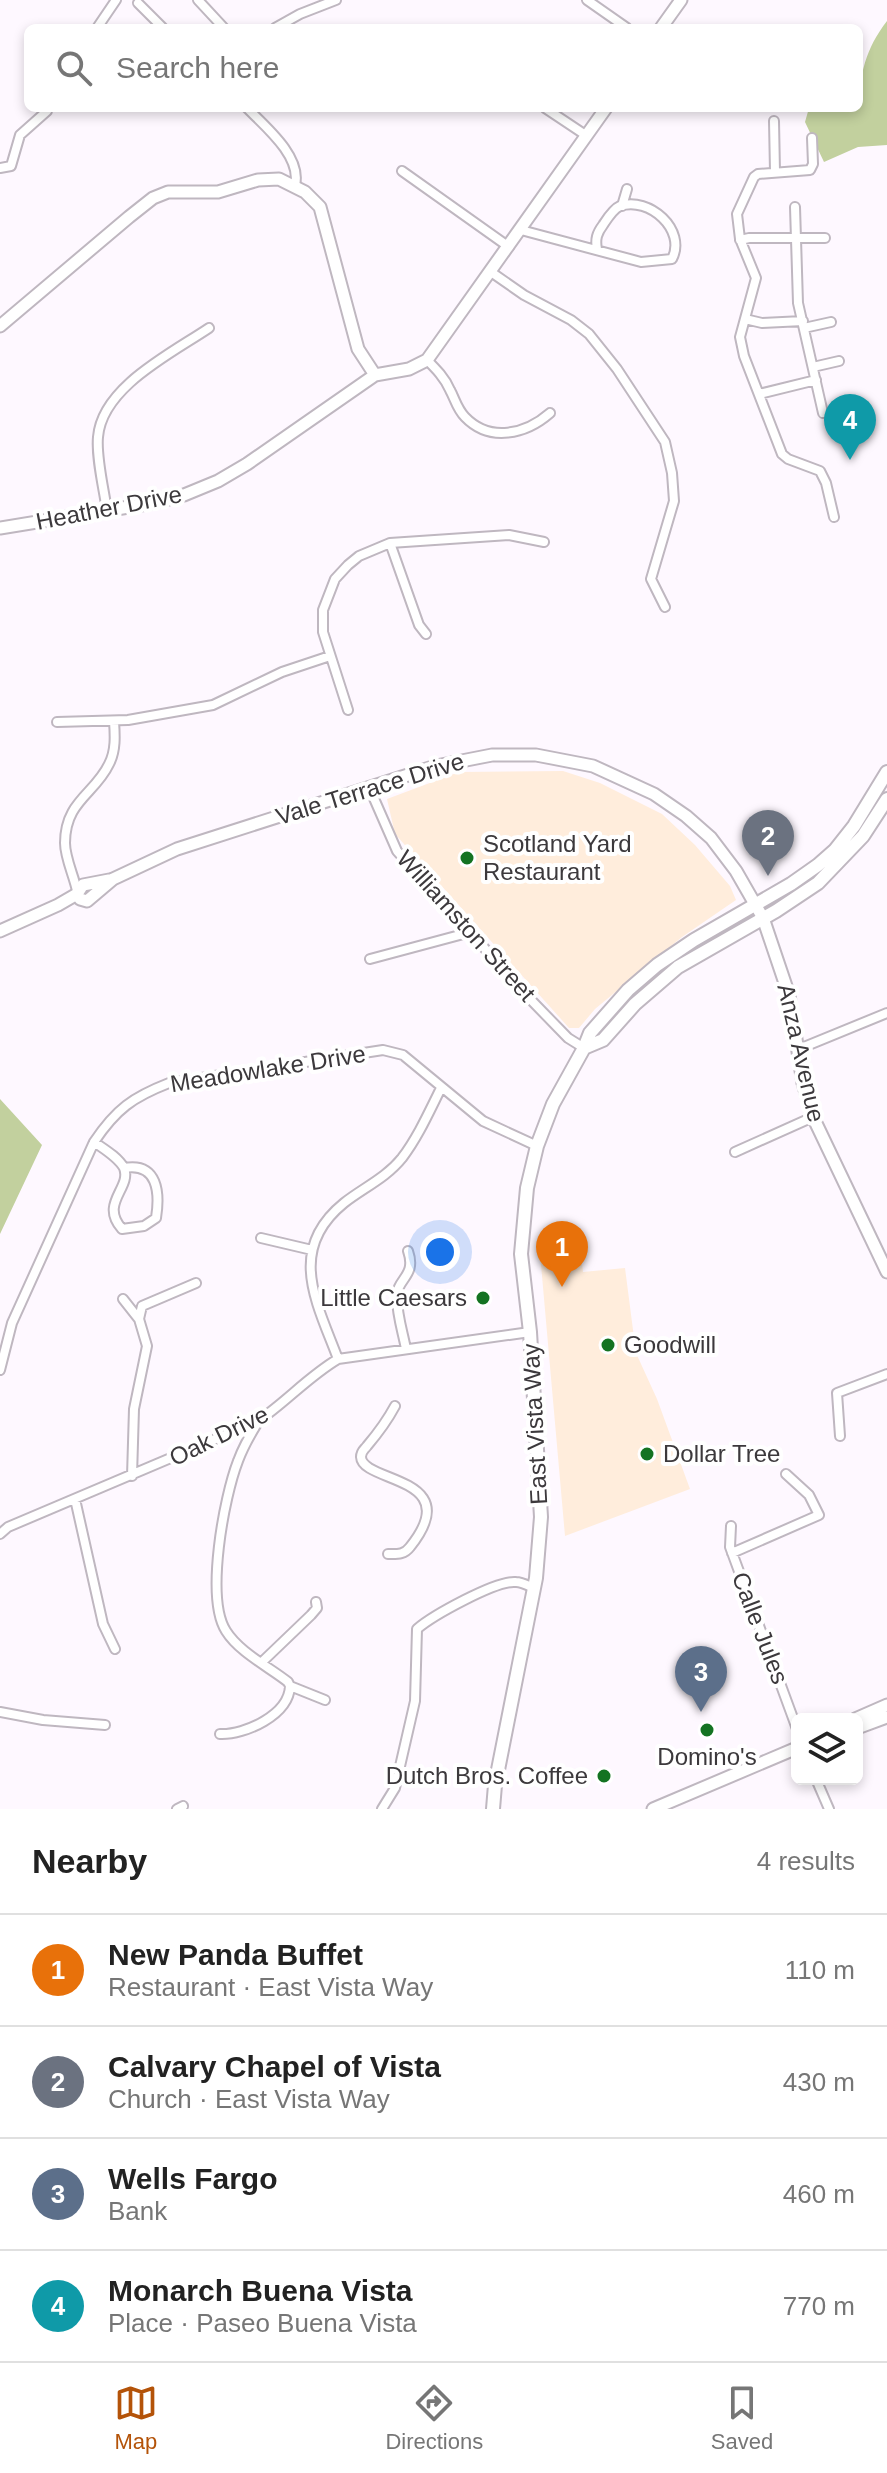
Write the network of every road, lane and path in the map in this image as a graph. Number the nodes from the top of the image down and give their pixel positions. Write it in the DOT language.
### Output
graph roads {
  1 [pos="116,0"];
  2 [pos="198,0"];
  3 [pos="336,0"];
  4 [pos="587,0"];
  5 [pos="681,0"];
  6 [pos="138,3"];
  7 [pos="100,24"];
  8 [pos="159,24"];
  9 [pos="220,24"];
  10 [pos="282,24"];
  11 [pos="621,24"];
  12 [pos="664,24"];
  13 [pos="46,112"];
  14 [pos="251,112"];
  15 [pos="551,112"];
  16 [pos="603,112"];
  17 [pos="774,121"];
  18 [pos="587,136"];
  19 [pos="812,138"];
  20 [pos="0,168"];
  21 [pos="402,171"];
  22 [pos="775,172"];
  23 [pos="295,185"];
  24 [pos="627,189"];
  25 [pos="622,206"];
  26 [pos="795,207"];
  27 [pos="521,230"];
  28 [pos="796,238"];
  29 [pos="825,238"];
  30 [pos="740,240"];
  31 [pos="509,247"];
  32 [pos="597,249"];
  33 [pos="491,272"];
  34 [pos="745,319"];
  35 [pos="831,322"];
  36 [pos="804,324"];
  37 [pos="0,326"];
  38 [pos="209,328"];
  39 [pos="427,360"];
  40 [pos="839,361"];
  41 [pos="813,367"];
  42 [pos="375,375"];
  43 [pos="816,380"];
  44 [pos="759,394"];
  45 [pos="550,413"];
  46 [pos="823,413"];
  47 [pos="107,511"];
  48 [pos="834,517"];
  49 [pos="0,528"];
  50 [pos="544,542"];
  51 [pos="390,543"];
  52 [pos="665,607"];
  53 [pos="426,634"];
  54 [pos="330,656"];
  55 [pos="348,710"];
  56 [pos="114,721"];
  57 [pos="57,722"];
  58 [pos="887,772"];
  59 [pos="887,786"];
  60 [pos="369,787"];
  61 [pos="884,805"];
  62 [pos="84,891"];
  63 [pos="756,905"];
  64 [pos="763,918"];
  65 [pos="0,931"];
  66 [pos="471,932"];
  67 [pos="370,959"];
  68 [pos="887,1013"];
  69 [pos="584,1048"];
  70 [pos="799,1049"];
  71 [pos="441,1088"];
  72 [pos="813,1117"];
  73 [pos="94,1142"];
  74 [pos="537,1146"];
  75 [pos="735,1152"];
  76 [pos="124,1168"];
  77 [pos="261,1238"];
  78 [pos="312,1250"];
  79 [pos="408,1251"];
  80 [pos="887,1272"];
  81 [pos="196,1283"];
  82 [pos="123,1299"];
  83 [pos="139,1319"];
  84 [pos="530,1332"];
  85 [pos="406,1349"];
  86 [pos="338,1359"];
  87 [pos="0,1370"];
  88 [pos="887,1374"];
  89 [pos="395,1406"];
  90 [pos="258,1421"];
  91 [pos="840,1436"];
  92 [pos="786,1474"];
  93 [pos="132,1476"];
  94 [pos="75,1499"];
  95 [pos="731,1526"];
  96 [pos="0,1534"];
  97 [pos="732,1553"];
  98 [pos="388,1554"];
  99 [pos="534,1588"];
  100 [pos="316,1602"];
  101 [pos="115,1649"];
  102 [pos="262,1662"];
  103 [pos="290,1686"];
  104 [pos="325,1700"];
  105 [pos="887,1705"];
  106 [pos="0,1712"];
  107 [pos="791,1713"];
  108 [pos="863,1716"];
  109 [pos="887,1717"];
  110 [pos="105,1725"];
  111 [pos="863,1726"];
  112 [pos="220,1734"];
  113 [pos="791,1751"];
  114 [pos="819,1785"];
  115 [pos="382,1809"];
  116 [pos="493,1809"];
  117 [pos="653,1809"];
  118 [pos="829,1809"];
  1 -- 7 [label="street"];
  2 -- 9 [label="street"];
  3 -- 10 [label="street"];
  4 -- 11 [label="street"];
  5 -- 12 [label="street"];
  6 -- 8 [label="street"];
  13 -- 20 [label="street"];
  14 -- 23 [label="street"];
  15 -- 18 [label="street"];
  16 -- 18 [label="street"];
  17 -- 22 [label="street"];
  18 -- 27 [label="street"];
  19 -- 22 [label="street"];
  21 -- 31 [label="street"];
  22 -- 30 [label="street"];
  23 -- 37 [label="street"];
  23 -- 42 [label="street"];
  24 -- 25 [label="street"];
  25 -- 32 [label="street"];
  25 -- 32 [label="street"];
  26 -- 28 [label="street"];
  27 -- 31 [label="street"];
  27 -- 32 [label="street"];
  28 -- 29 [label="street"];
  28 -- 30 [label="street"];
  28 -- 36 [label="street"];
  30 -- 34 [label="street"];
  31 -- 33 [label="street"];
  33 -- 39 [label="street"];
  33 -- 52 [label="street"];
  34 -- 36 [label="street"];
  34 -- 44 [label="street"];
  35 -- 36 [label="street"];
  36 -- 41 [label="street"];
  38 -- 47 [label="street"];
  39 -- 42 [label="street"];
  39 -- 45 [label="street"];
  40 -- 41 [label="street"];
  41 -- 43 [label="street"];
  42 -- 47 [label="street, Heather Drive"];
  43 -- 44 [label="street"];
  43 -- 46 [label="street"];
  44 -- 48 [label="street"];
  47 -- 49 [label="street, Heather Drive"];
  50 -- 51 [label="street"];
  51 -- 53 [label="street"];
  51 -- 54 [label="street"];
  54 -- 55 [label="street"];
  54 -- 56 [label="street"];
  56 -- 57 [label="street"];
  56 -- 62 [label="street"];
  58 -- 63 [label="main road, East Vista Way"];
  59 -- 61 [label="main road"];
  60 -- 62 [label="street, Vale Terrace Drive"];
  60 -- 63 [label="street, Vale Terrace Drive"];
  60 -- 66 [label="street, Williamston Street"];
  61 -- 64 [label="main road, East Vista Way"];
  62 -- 65 [label="street, Vale Terrace Drive"];
  63 -- 64 [label="street, Vale Terrace Drive"];
  63 -- 69 [label="main road, East Vista Way"];
  64 -- 69 [label="main road, East Vista Way"];
  64 -- 70 [label="street, Anza Avenue"];
  66 -- 67 [label="street"];
  66 -- 69 [label="street, Williamston Street"];
  68 -- 70 [label="street"];
  69 -- 74 [label="main road, East Vista Way"];
  70 -- 72 [label="street, Anza Avenue"];
  71 -- 73 [label="street, Meadowlake Drive"];
  71 -- 74 [label="street, Meadowlake Drive"];
  71 -- 78 [label="street"];
  72 -- 75 [label="street"];
  72 -- 80 [label="street, Anza Avenue"];
  73 -- 76 [label="street"];
  73 -- 87 [label="street, Meadowlake Drive"];
  74 -- 84 [label="main road, East Vista Way"];
  76 -- 76 [label="street"];
  77 -- 78 [label="street"];
  78 -- 86 [label="street"];
  79 -- 85 [label="street"];
  81 -- 83 [label="street"];
  82 -- 83 [label="street"];
  83 -- 93 [label="street"];
  84 -- 85 [label="street, Oak Drive"];
  84 -- 99 [label="main road, East Vista Way"];
  85 -- 86 [label="street, Oak Drive"];
  86 -- 90 [label="street, Oak Drive"];
  88 -- 91 [label="street"];
  89 -- 98 [label="street"];
  90 -- 93 [label="street, Oak Drive"];
  90 -- 102 [label="street"];
  92 -- 97 [label="street"];
  93 -- 94 [label="street, Oak Drive"];
  94 -- 96 [label="street, Oak Drive"];
  94 -- 101 [label="street"];
  95 -- 97 [label="street, Calle Jules"];
  97 -- 107 [label="street, Calle Jules"];
  99 -- 115 [label="street"];
  99 -- 116 [label="main road, East Vista Way"];
  100 -- 102 [label="street"];
  102 -- 103 [label="street"];
  103 -- 104 [label="street"];
  103 -- 112 [label="street"];
  105 -- 108 [label="street"];
  106 -- 110 [label="street"];
  109 -- 111 [label="street"];
  113 -- 117 [label="street"];
  114 -- 118 [label="street"];
}
